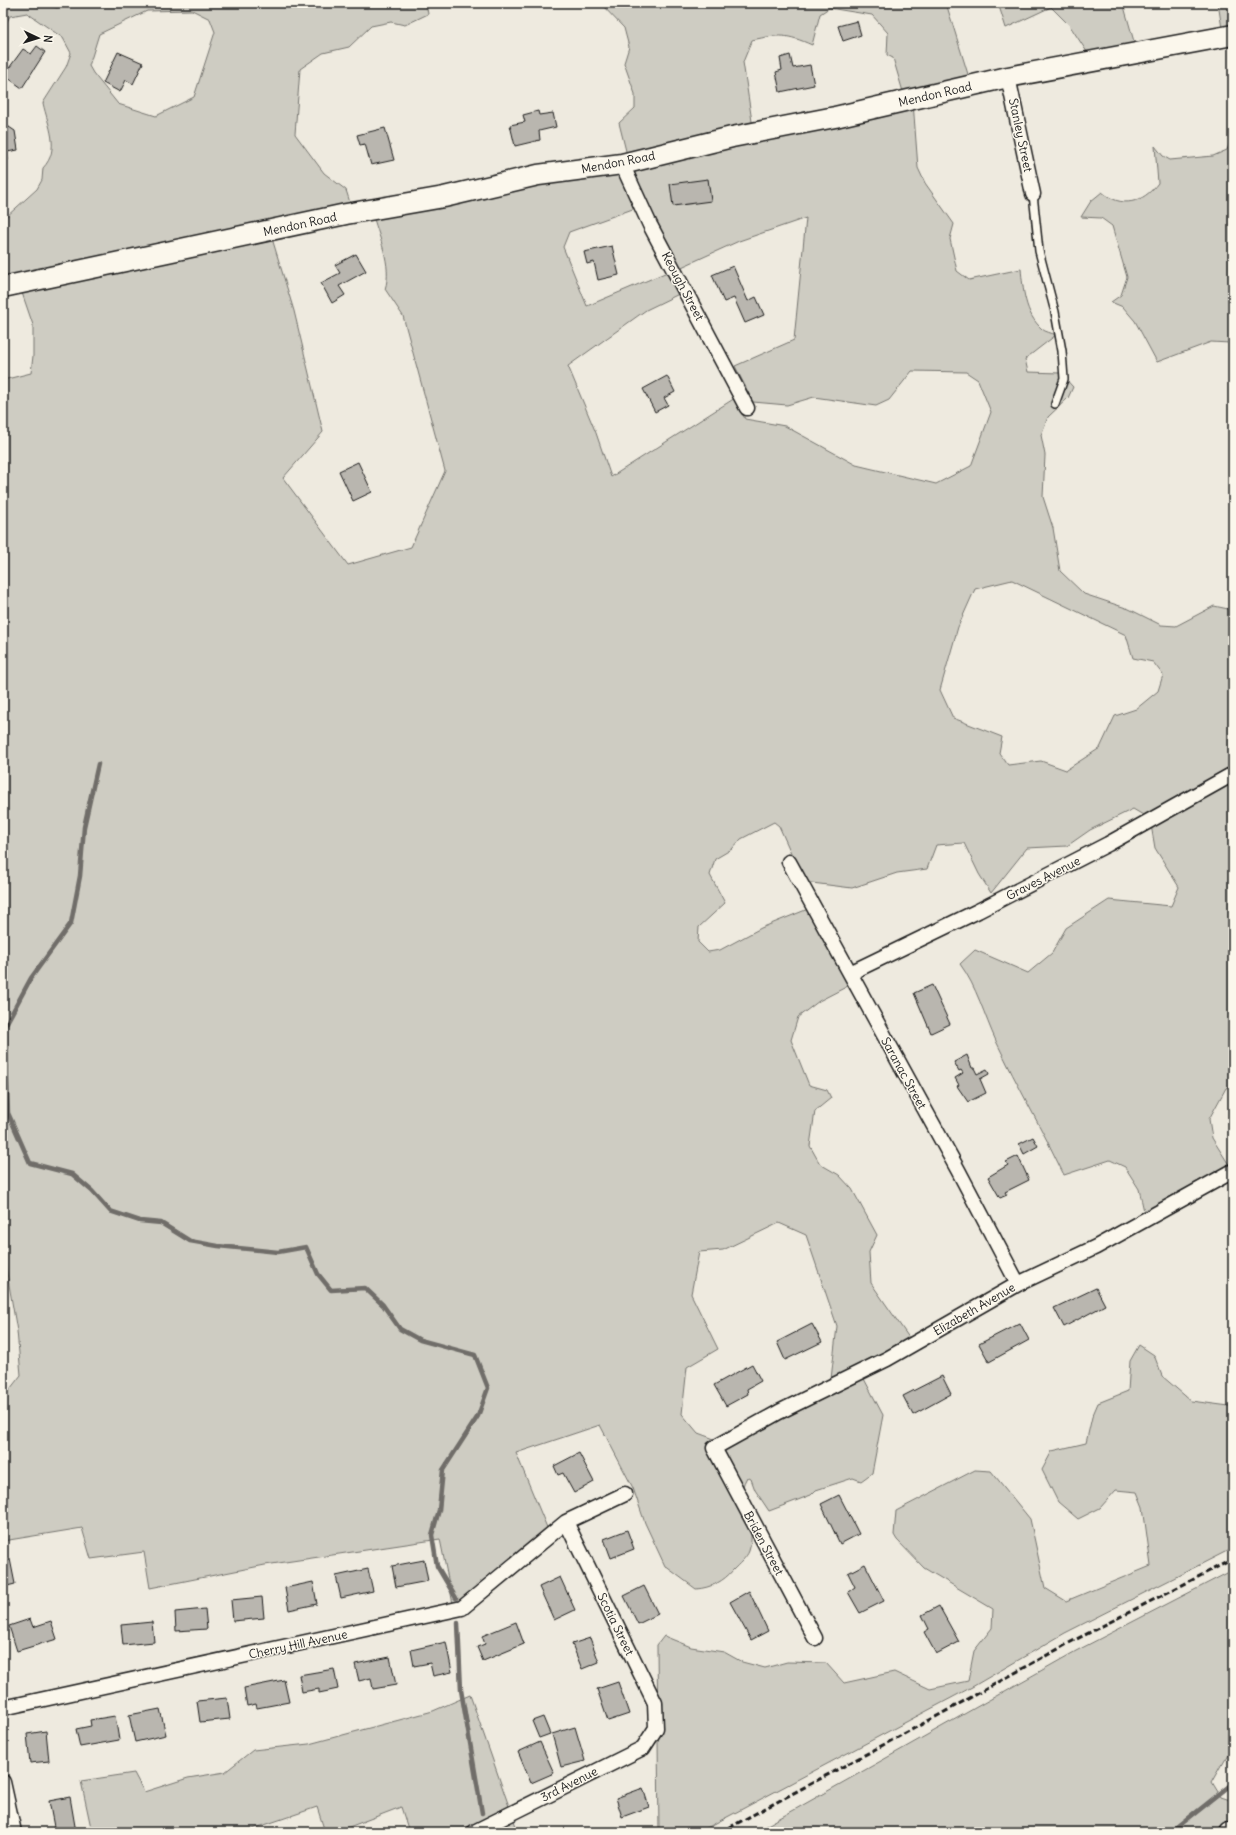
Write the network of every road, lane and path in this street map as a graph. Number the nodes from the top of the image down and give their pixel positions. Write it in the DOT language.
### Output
graph roads {
  1 [pos="1233,35"];
  2 [pos="1008,76"];
  3 [pos="622,164"];
  4 [pos="1033,194"];
  5 [pos="3,287"];
  6 [pos="1055,404"];
  7 [pos="747,408"];
  8 [pos="1233,774"];
  9 [pos="789,862"];
  10 [pos="850,973"];
  11 [pos="1233,1171"];
  12 [pos="1018,1284"];
  13 [pos="714,1448"];
  14 [pos="625,1494"];
  15 [pos="566,1522"];
  16 [pos="814,1638"];
  17 [pos="3,1708"];
  18 [pos="656,1728"];
  19 [pos="3,1782"];
  20 [pos="14,1832"];
  21 [pos="474,1832"];
  1 -- 2 [label="street, Mendon Road"];
  2 -- 3 [label="street, Mendon Road"];
  2 -- 4 [label="street, Stanley Street"];
  3 -- 5 [label="street, Mendon Road"];
  3 -- 7 [label="street, Keough Street"];
  4 -- 6 [label="lane"];
  8 -- 10 [label="street, Graves Avenue"];
  9 -- 10 [label="street, Saranac Street"];
  10 -- 12 [label="street, Saranac Street"];
  11 -- 12 [label="street, Elizabeth Avenue"];
  12 -- 13 [label="street, Elizabeth Avenue"];
  13 -- 16 [label="street, Briden Street"];
  14 -- 15 [label="street"];
  15 -- 17 [label="street, Cherry Hill Avenue"];
  15 -- 18 [label="street, Scotia Street"];
  18 -- 21 [label="street, 3rd Avenue"];
  19 -- 20 [label="street"];
}
